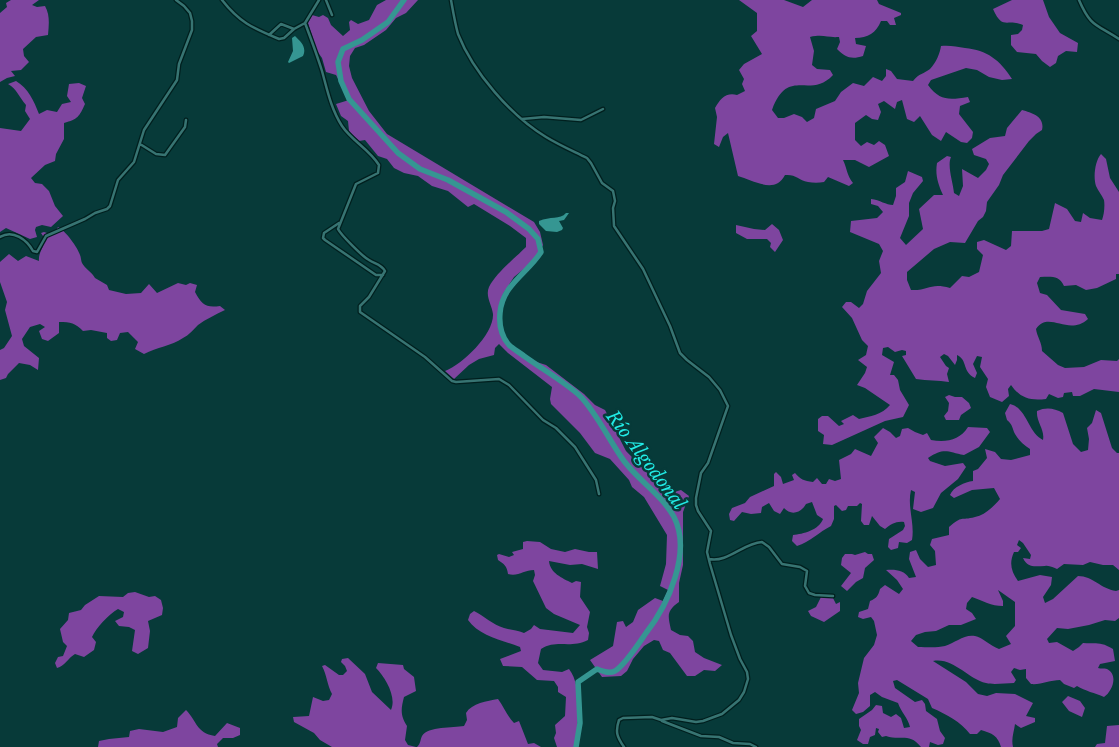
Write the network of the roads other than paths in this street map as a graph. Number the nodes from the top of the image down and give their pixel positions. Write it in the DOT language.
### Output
graph roads {
  1 [pos="176,0"];
  2 [pos="222,0"];
  3 [pos="319,0"];
  4 [pos="326,0"];
  5 [pos="452,0"];
  6 [pos="1079,0"];
  7 [pos="332,15"];
  8 [pos="305,23"];
  9 [pos="294,29"];
  10 [pos="269,35"];
  11 [pos="1119,40"];
  12 [pos="603,109"];
  13 [pos="522,119"];
  14 [pos="186,120"];
  15 [pos="140,144"];
  16 [pos="340,222"];
  17 [pos="0,236"];
  18 [pos="384,274"];
  19 [pos="598,494"];
  20 [pos="709,560"];
  21 [pos="833,596"];
  22 [pos="661,720"];
  23 [pos="624,747"];
  24 [pos="756,747"];
  1 -- 15 [label="street"];
  2 -- 10 [label="street"];
  3 -- 8 [label="street"];
  4 -- 7 [label="street"];
  5 -- 13 [label="street"];
  6 -- 11 [label="street"];
  8 -- 9 [label="street"];
  8 -- 16 [label="street"];
  9 -- 10 [label="street"];
  9 -- 10 [label="street"];
  12 -- 13 [label="street"];
  13 -- 20 [label="street"];
  14 -- 15 [label="street"];
  15 -- 17 [label="street"];
  16 -- 18 [label="street"];
  16 -- 18 [label="street"];
  18 -- 19 [label="street"];
  20 -- 21 [label="street"];
  20 -- 22 [label="street"];
  22 -- 23 [label="street"];
  22 -- 24 [label="street"];
}
